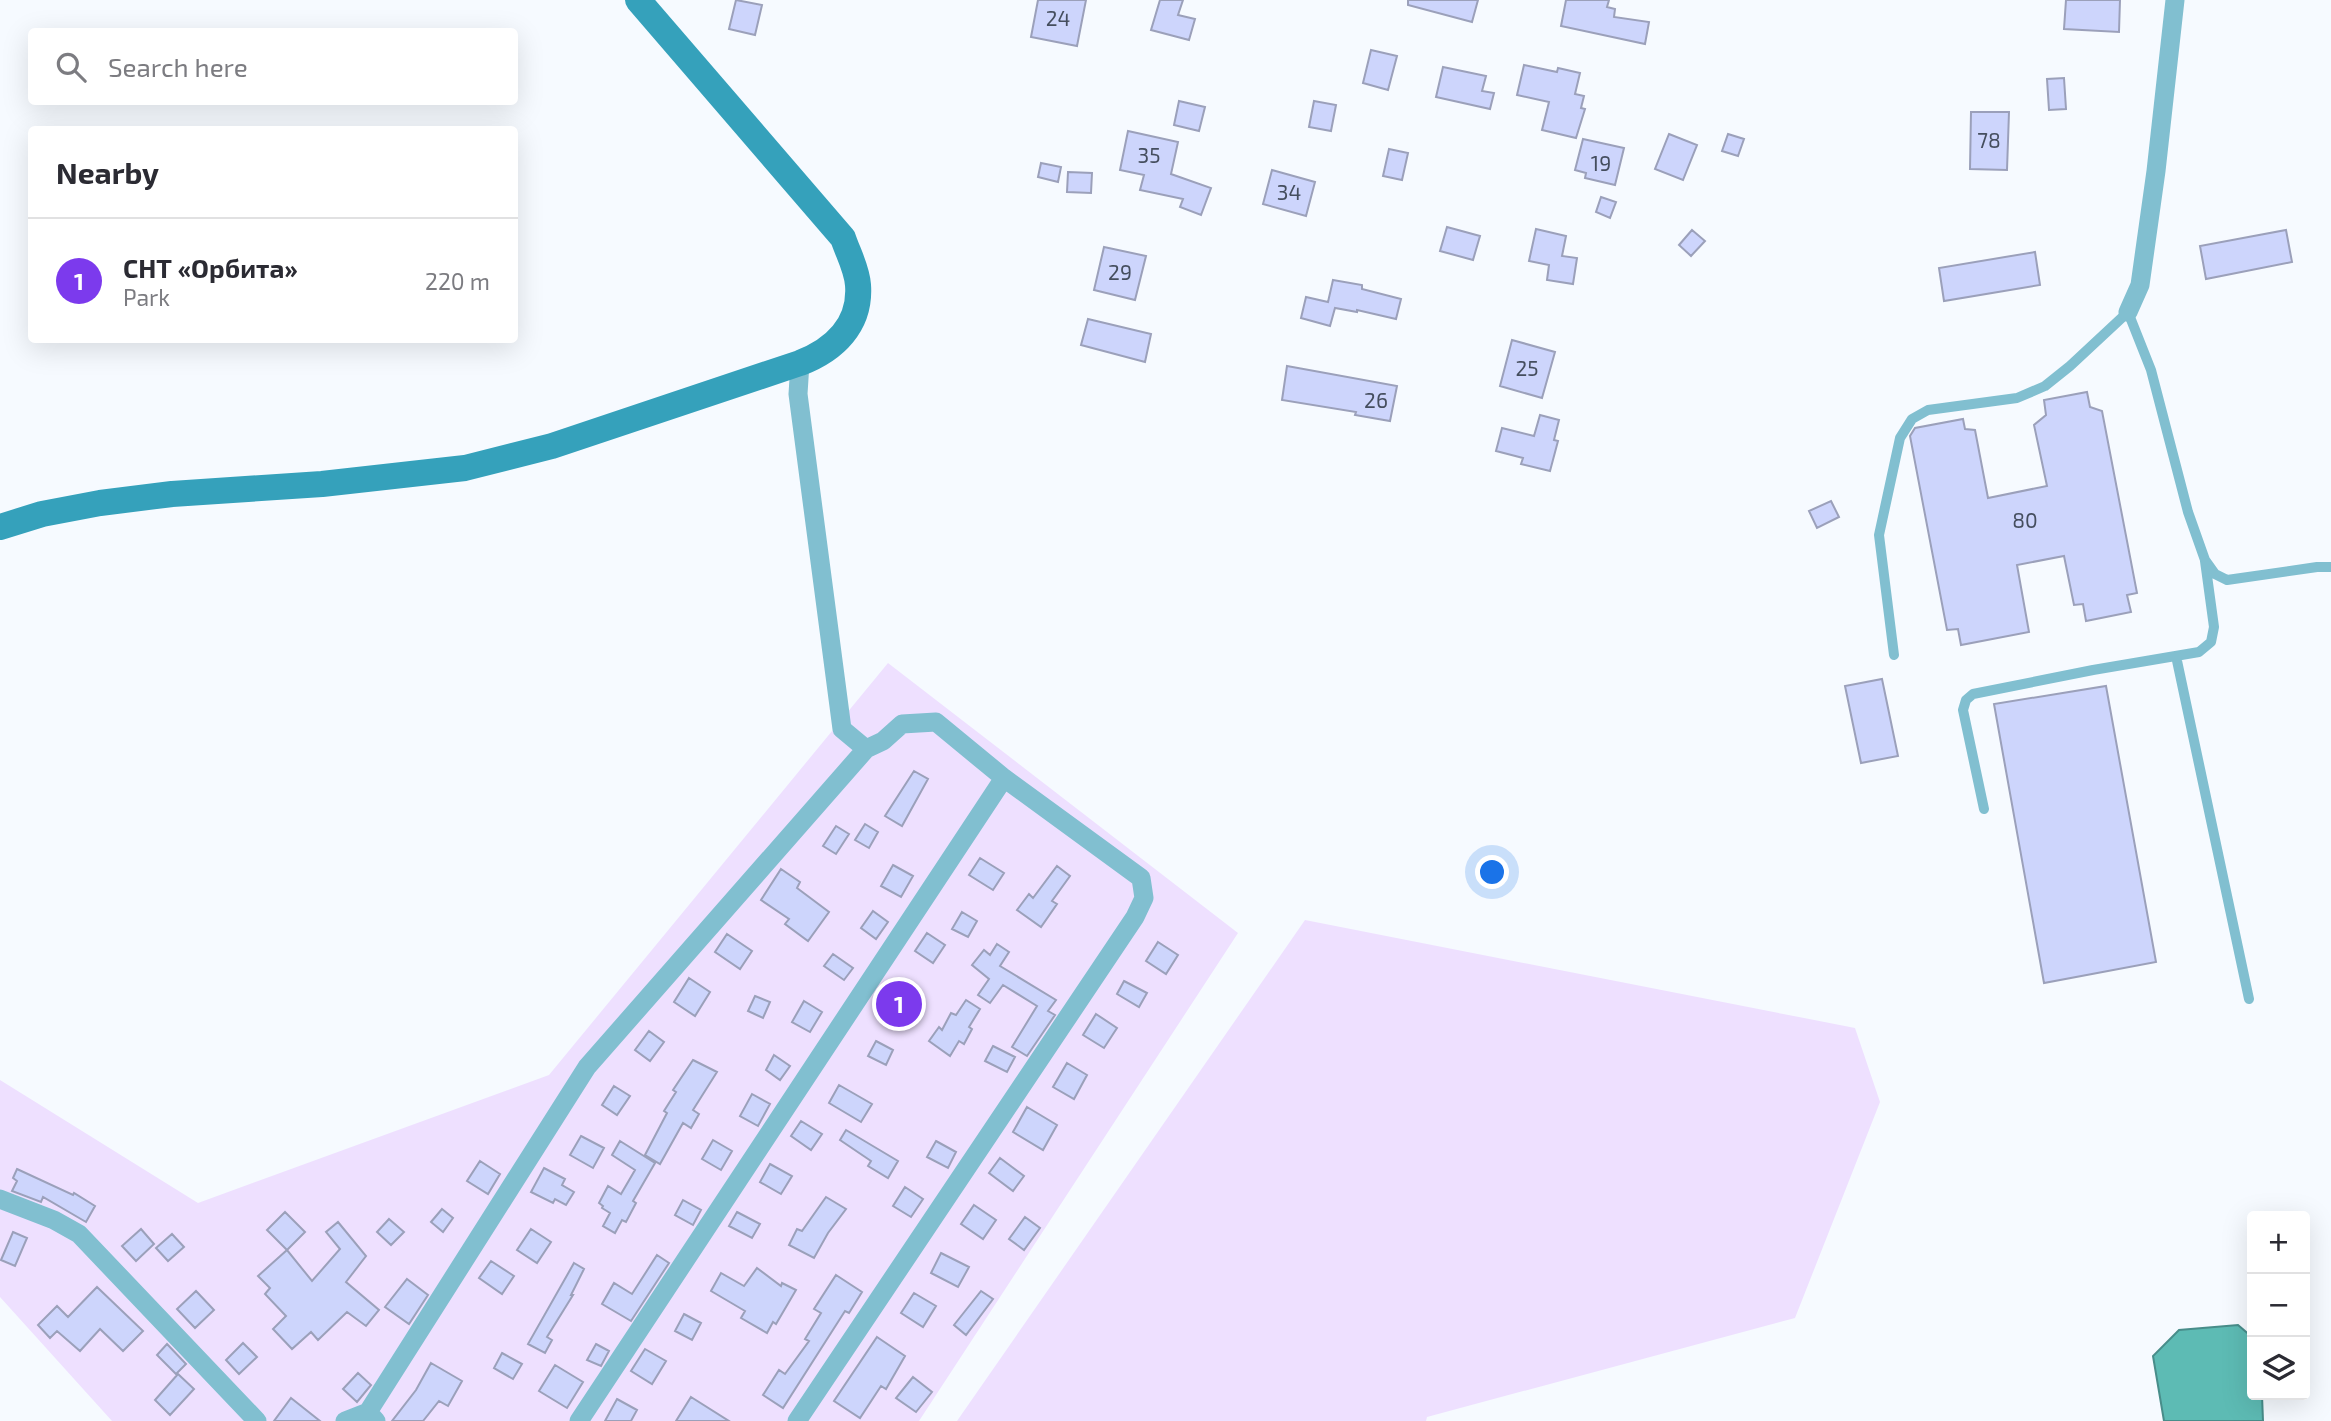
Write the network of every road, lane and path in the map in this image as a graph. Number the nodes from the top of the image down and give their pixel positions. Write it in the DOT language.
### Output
graph roads {
  1 [pos="638,0"];
  2 [pos="2175,0"];
  3 [pos="2128,312"];
  4 [pos="800,363"];
  5 [pos="0,527"];
  6 [pos="2205,560"];
  7 [pos="2331,567"];
  8 [pos="1894,654"];
  9 [pos="2176,656"];
  10 [pos="866,749"];
  11 [pos="1004,778"];
  12 [pos="1984,809"];
  13 [pos="2249,999"];
  14 [pos="0,1199"];
  15 [pos="372,1417"];
  16 [pos="257,1421"];
  17 [pos="345,1421"];
  18 [pos="579,1421"];
  19 [pos="797,1421"];
  1 -- 4 [label="street"];
  2 -- 3 [label="street"];
  3 -- 6 [label="lane"];
  3 -- 8 [label="lane"];
  4 -- 5 [label="street"];
  4 -- 10 [label="street"];
  6 -- 7 [label="lane"];
  6 -- 9 [label="lane"];
  9 -- 12 [label="lane"];
  9 -- 13 [label="lane"];
  10 -- 11 [label="street"];
  10 -- 15 [label="street"];
  11 -- 18 [label="street"];
  11 -- 19 [label="street"];
  14 -- 16 [label="street"];
  15 -- 17 [label="street"];
}
